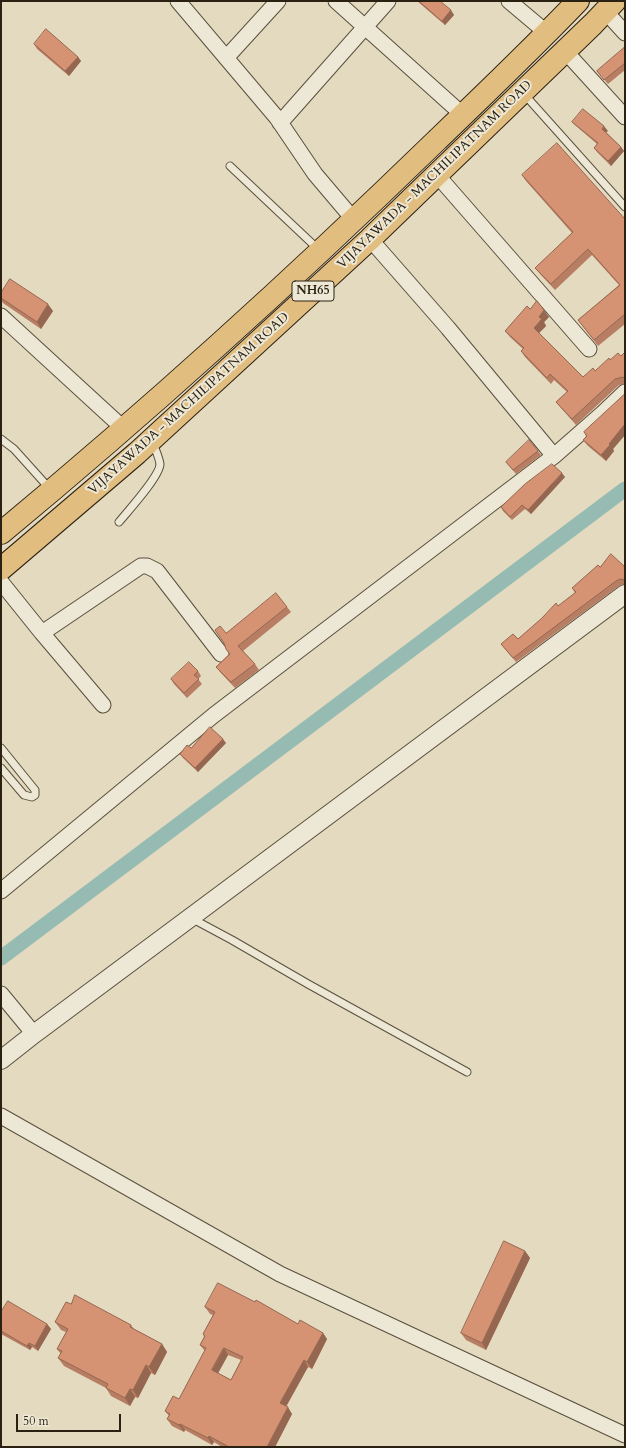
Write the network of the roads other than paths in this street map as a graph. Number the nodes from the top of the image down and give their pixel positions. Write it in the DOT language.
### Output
graph roads {
  1 [pos="178,1"];
  2 [pos="278,1"];
  3 [pos="336,1"];
  4 [pos="388,1"];
  5 [pos="509,1"];
  6 [pos="578,1"];
  7 [pos="610,6"];
  8 [pos="365,26"];
  9 [pos="547,33"];
  10 [pos="625,33"];
  11 [pos="565,51"];
  12 [pos="226,58"];
  13 [pos="522,92"];
  14 [pos="463,115"];
  15 [pos="625,117"];
  16 [pos="280,123"];
  17 [pos="230,166"];
  18 [pos="437,175"];
  19 [pos="625,207"];
  20 [pos="354,220"];
  21 [pos="370,239"];
  22 [pos="320,251"];
  23 [pos="1,316"];
  24 [pos="589,349"];
  25 [pos="625,392"];
  26 [pos="123,428"];
  27 [pos="1,439"];
  28 [pos="152,439"];
  29 [pos="554,456"];
  30 [pos="52,490"];
  31 [pos="119,522"];
  32 [pos="1,533"];
  33 [pos="1,569"];
  34 [pos="1,582"];
  35 [pos="625,594"];
  36 [pos="42,633"];
  37 [pos="220,654"];
  38 [pos="103,705"];
  39 [pos="1,748"];
  40 [pos="1,768"];
  41 [pos="1,891"];
  42 [pos="191,918"];
  43 [pos="1,994"];
  44 [pos="28,1027"];
  45 [pos="1,1060"];
  46 [pos="467,1072"];
  47 [pos="1,1116"];
  48 [pos="625,1435"];
  1 -- 12 [label="street"];
  2 -- 12 [label="street"];
  3 -- 8 [label="street"];
  4 -- 8 [label="street"];
  5 -- 9 [label="street"];
  6 -- 9 [label="highway, VIJAYAWADA - MACHILIPATNAM ROAD / NH65"];
  7 -- 10 [label="street"];
  7 -- 11 [label="highway, VIJAYAWADA - MACHILIPATNAM ROAD / NH65"];
  8 -- 14 [label="street"];
  8 -- 16 [label="street"];
  9 -- 14 [label="highway, VIJAYAWADA - MACHILIPATNAM ROAD / NH65"];
  11 -- 13 [label="highway, VIJAYAWADA - MACHILIPATNAM ROAD / NH65"];
  11 -- 15 [label="street"];
  12 -- 16 [label="street"];
  13 -- 18 [label="highway, VIJAYAWADA - MACHILIPATNAM ROAD / NH65"];
  13 -- 19 [label="lane"];
  14 -- 20 [label="highway, VIJAYAWADA - MACHILIPATNAM ROAD / NH65"];
  16 -- 20 [label="street"];
  17 -- 22 [label="lane"];
  18 -- 21 [label="highway, VIJAYAWADA - MACHILIPATNAM ROAD / NH65"];
  18 -- 24 [label="street"];
  20 -- 22 [label="highway, VIJAYAWADA - MACHILIPATNAM ROAD / NH65"];
  21 -- 28 [label="highway, VIJAYAWADA - MACHILIPATNAM ROAD / NH65"];
  21 -- 29 [label="street"];
  22 -- 26 [label="highway, VIJAYAWADA - MACHILIPATNAM ROAD / NH65"];
  23 -- 26 [label="street"];
  25 -- 29 [label="street"];
  26 -- 30 [label="highway, VIJAYAWADA - MACHILIPATNAM ROAD / NH65"];
  27 -- 30 [label="lane"];
  28 -- 31 [label="lane"];
  28 -- 33 [label="highway, VIJAYAWADA - MACHILIPATNAM ROAD / NH65"];
  29 -- 41 [label="street"];
  30 -- 32 [label="highway, VIJAYAWADA - MACHILIPATNAM ROAD / NH65"];
  34 -- 36 [label="street"];
  35 -- 42 [label="street"];
  36 -- 37 [label="street"];
  36 -- 38 [label="street"];
  39 -- 40 [label="lane"];
  42 -- 44 [label="street"];
  42 -- 46 [label="lane"];
  43 -- 44 [label="street"];
  44 -- 45 [label="street"];
  47 -- 48 [label="street"];
}
